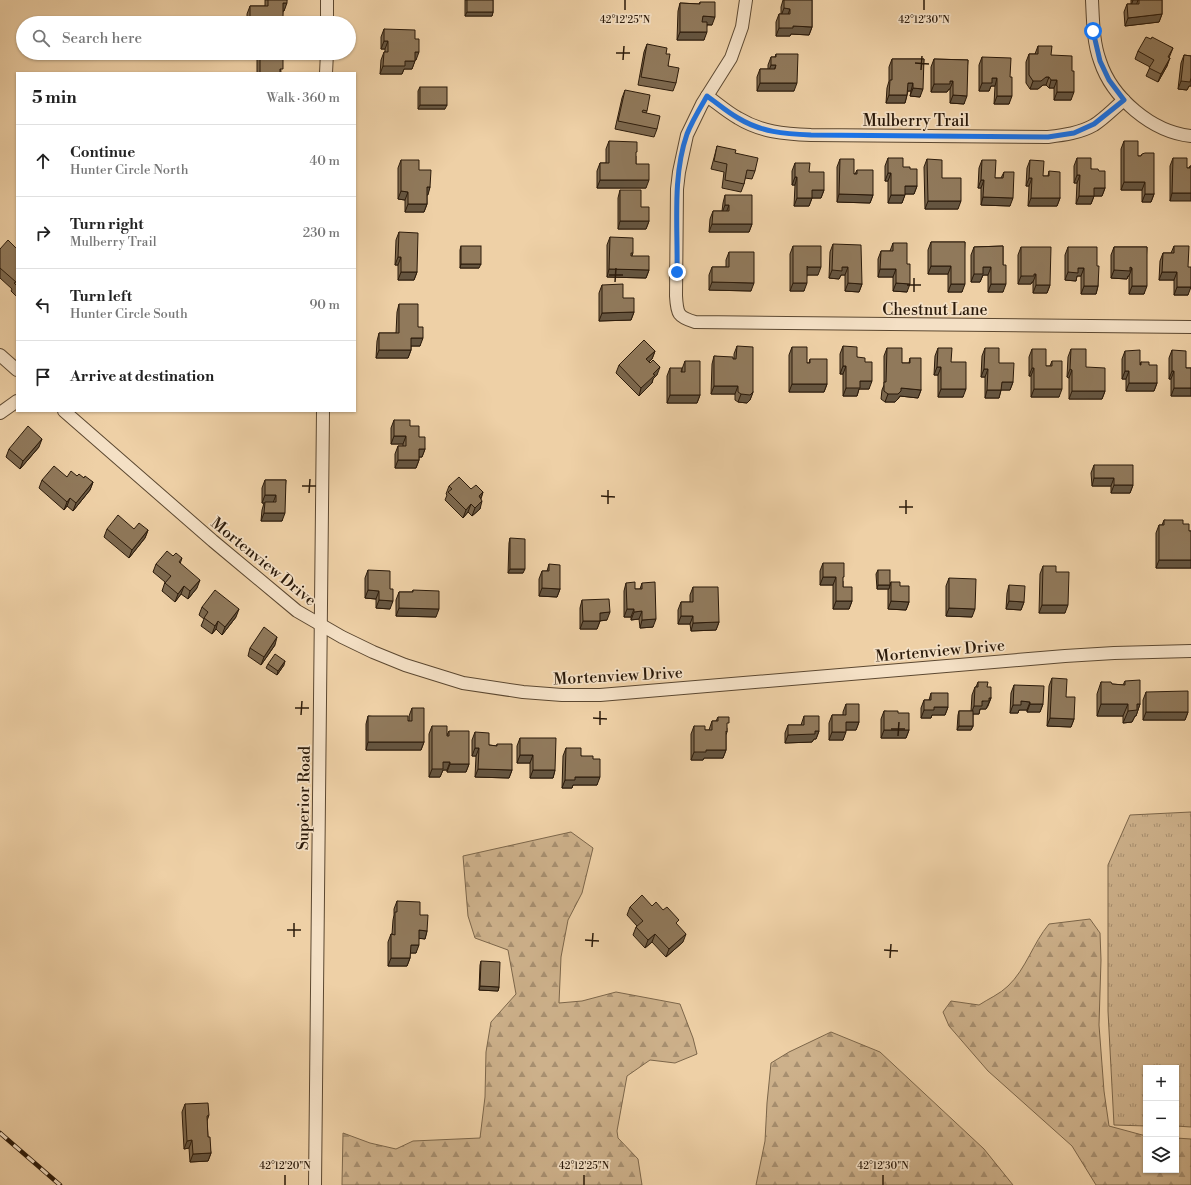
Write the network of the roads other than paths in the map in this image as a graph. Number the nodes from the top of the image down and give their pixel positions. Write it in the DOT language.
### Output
graph roads {
  1 [pos="327,0"];
  2 [pos="746,0"];
  3 [pos="1092,0"];
  4 [pos="327,16"];
  5 [pos="327,60"];
  6 [pos="326,72"];
  7 [pos="707,96"];
  8 [pos="1124,100"];
  9 [pos="1191,136"];
  10 [pos="1191,327"];
  11 [pos="0,355"];
  12 [pos="16,369"];
  13 [pos="16,402"];
  14 [pos="65,412"];
  15 [pos="323,412"];
  16 [pos="0,413"];
  17 [pos="320,624"];
  18 [pos="1191,651"];
  19 [pos="315,1185"];
  1 -- 4 [label="street"];
  2 -- 7 [label="street"];
  3 -- 8 [label="street"];
  5 -- 6 [label="street"];
  7 -- 8 [label="street, Mulberry Trail"];
  7 -- 10 [label="street, Chestnut Lane"];
  8 -- 9 [label="street"];
  11 -- 12 [label="street"];
  13 -- 16 [label="street"];
  14 -- 17 [label="street, Mortenview Drive"];
  15 -- 17 [label="street, Superior Road"];
  17 -- 18 [label="street, Mortenview Drive"];
  17 -- 19 [label="street, Superior Road"];
}
